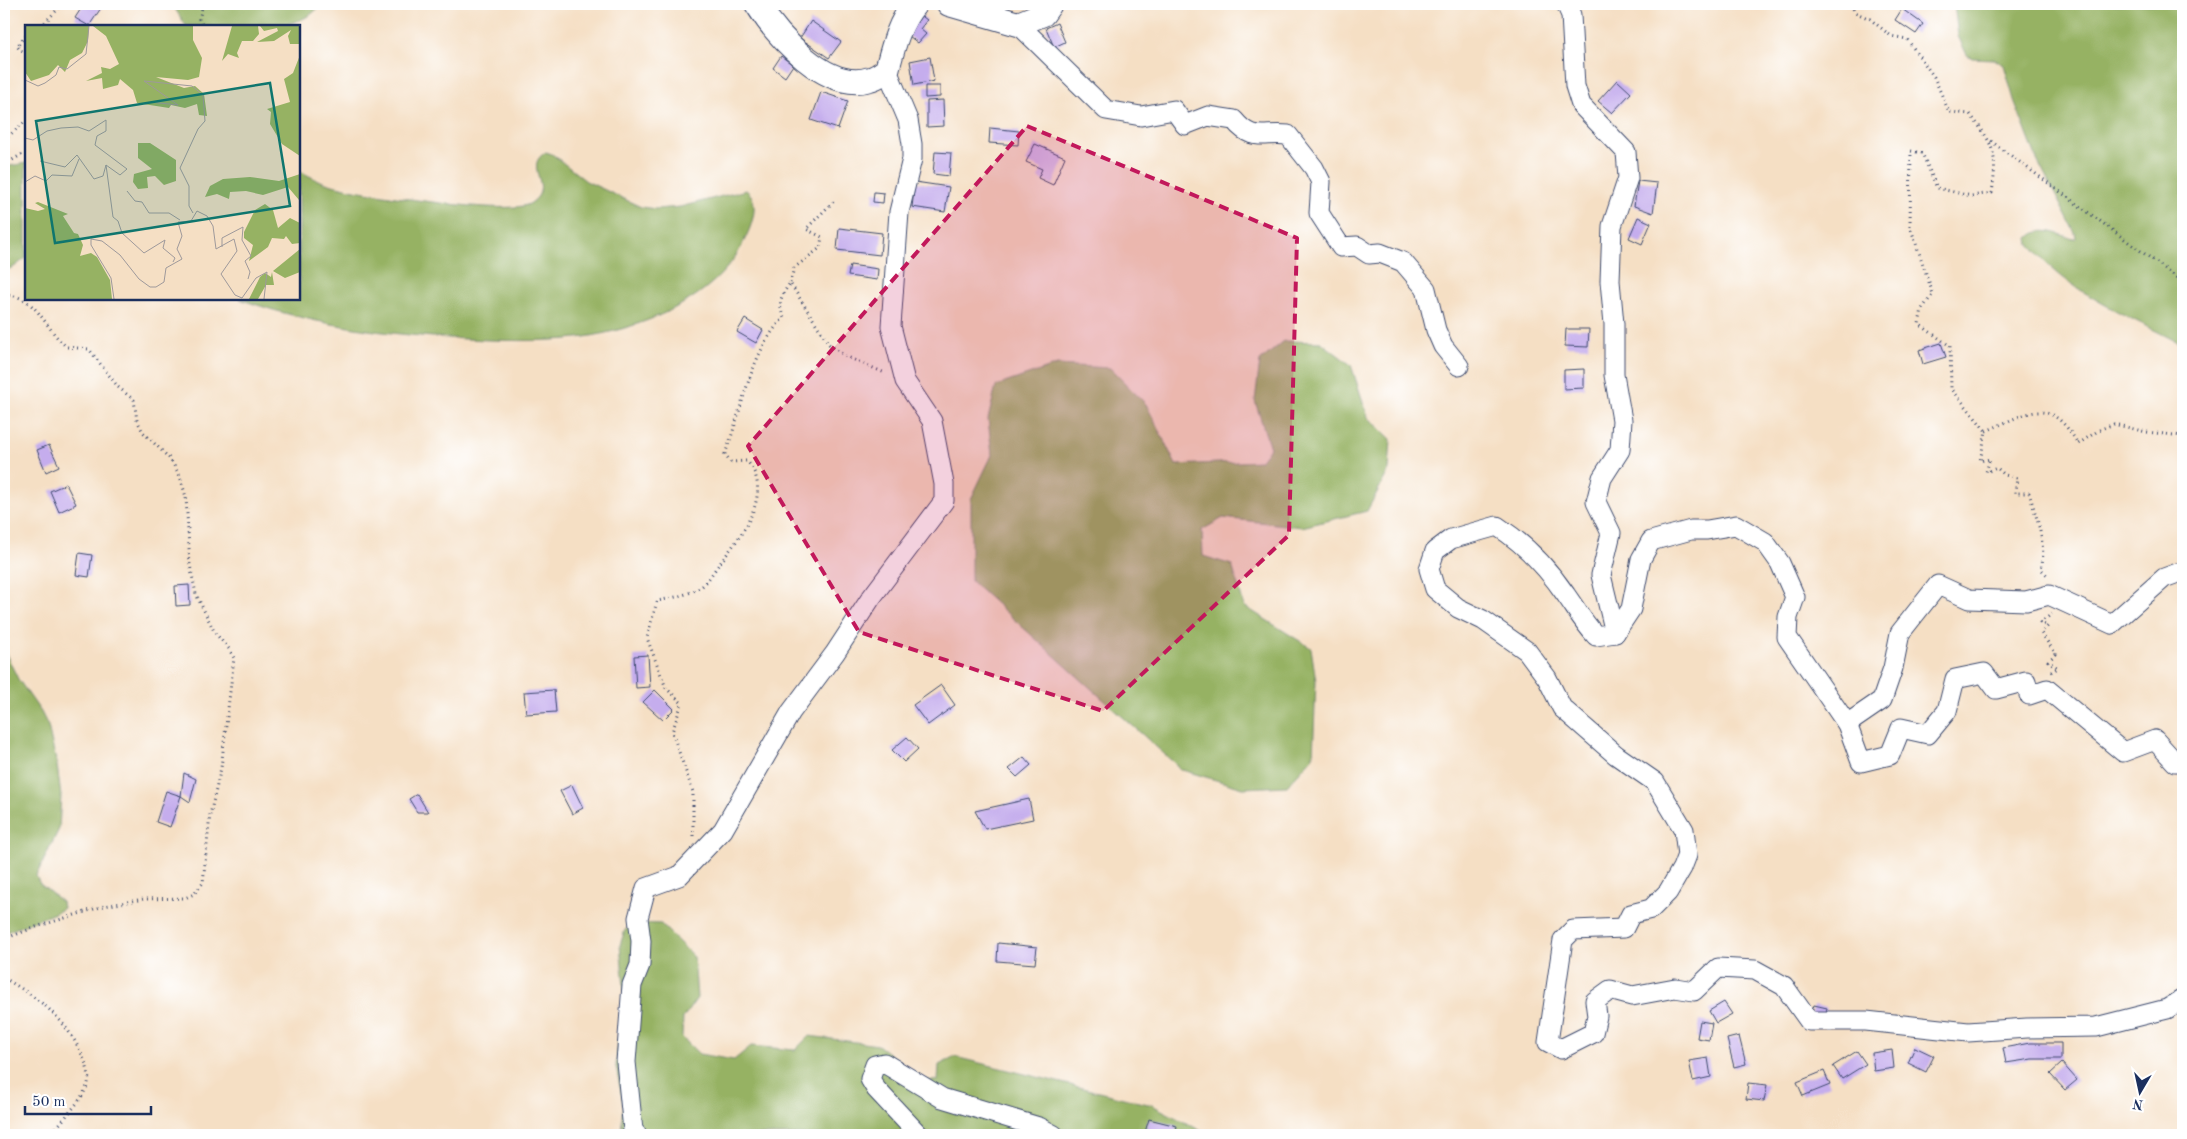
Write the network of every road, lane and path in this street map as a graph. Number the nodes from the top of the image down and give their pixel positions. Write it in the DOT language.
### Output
graph roads {
  1 [pos="63,4"];
  2 [pos="203,4"];
  3 [pos="757,4"];
  4 [pos="915,4"];
  5 [pos="949,4"];
  6 [pos="1050,4"];
  7 [pos="1566,4"];
  8 [pos="1852,4"];
  9 [pos="1018,24"];
  10 [pos="42,25"];
  11 [pos="202,25"];
  12 [pos="25,37"];
  13 [pos="25,51"];
  14 [pos="887,70"];
  15 [pos="25,122"];
  16 [pos="4,140"];
  17 [pos="1990,140"];
  18 [pos="25,153"];
  19 [pos="4,165"];
  20 [pos="835,200"];
  21 [pos="2183,282"];
  22 [pos="790,283"];
  23 [pos="4,295"];
  24 [pos="25,300"];
  25 [pos="25,300"];
  26 [pos="1459,366"];
  27 [pos="905,381"];
  28 [pos="1986,431"];
  29 [pos="2183,436"];
  30 [pos="2183,571"];
  31 [pos="2049,595"];
  32 [pos="1615,633"];
  33 [pos="2047,689"];
  34 [pos="1847,724"];
  35 [pos="2183,762"];
  36 [pos="692,862"];
  37 [pos="4,939"];
  38 [pos="4,978"];
  39 [pos="2183,999"];
  40 [pos="51,1135"];
  41 [pos="636,1135"];
  42 [pos="919,1135"];
  43 [pos="1054,1135"];
  1 -- 10 [label="path"];
  2 -- 11 [label="path"];
  3 -- 14 [label="main road"];
  4 -- 14 [label="main road"];
  5 -- 9 [label="main road"];
  6 -- 9 [label="main road"];
  7 -- 32 [label="street"];
  8 -- 17 [label="path"];
  9 -- 26 [label="street"];
  12 -- 13 [label="path"];
  14 -- 27 [label="street"];
  15 -- 16 [label="path"];
  17 -- 21 [label="path"];
  17 -- 28 [label="path"];
  18 -- 19 [label="path"];
  20 -- 22 [label="path"];
  22 -- 27 [label="path"];
  22 -- 36 [label="path"];
  23 -- 24 [label="path"];
  25 -- 37 [label="path"];
  27 -- 36 [label="street"];
  28 -- 29 [label="path"];
  28 -- 31 [label="path"];
  30 -- 31 [label="street"];
  31 -- 33 [label="path"];
  31 -- 34 [label="street"];
  32 -- 34 [label="street"];
  32 -- 39 [label="street"];
  33 -- 34 [label="street"];
  33 -- 35 [label="street"];
  36 -- 41 [label="street"];
  38 -- 40 [label="path"];
  42 -- 43 [label="street"];
}
